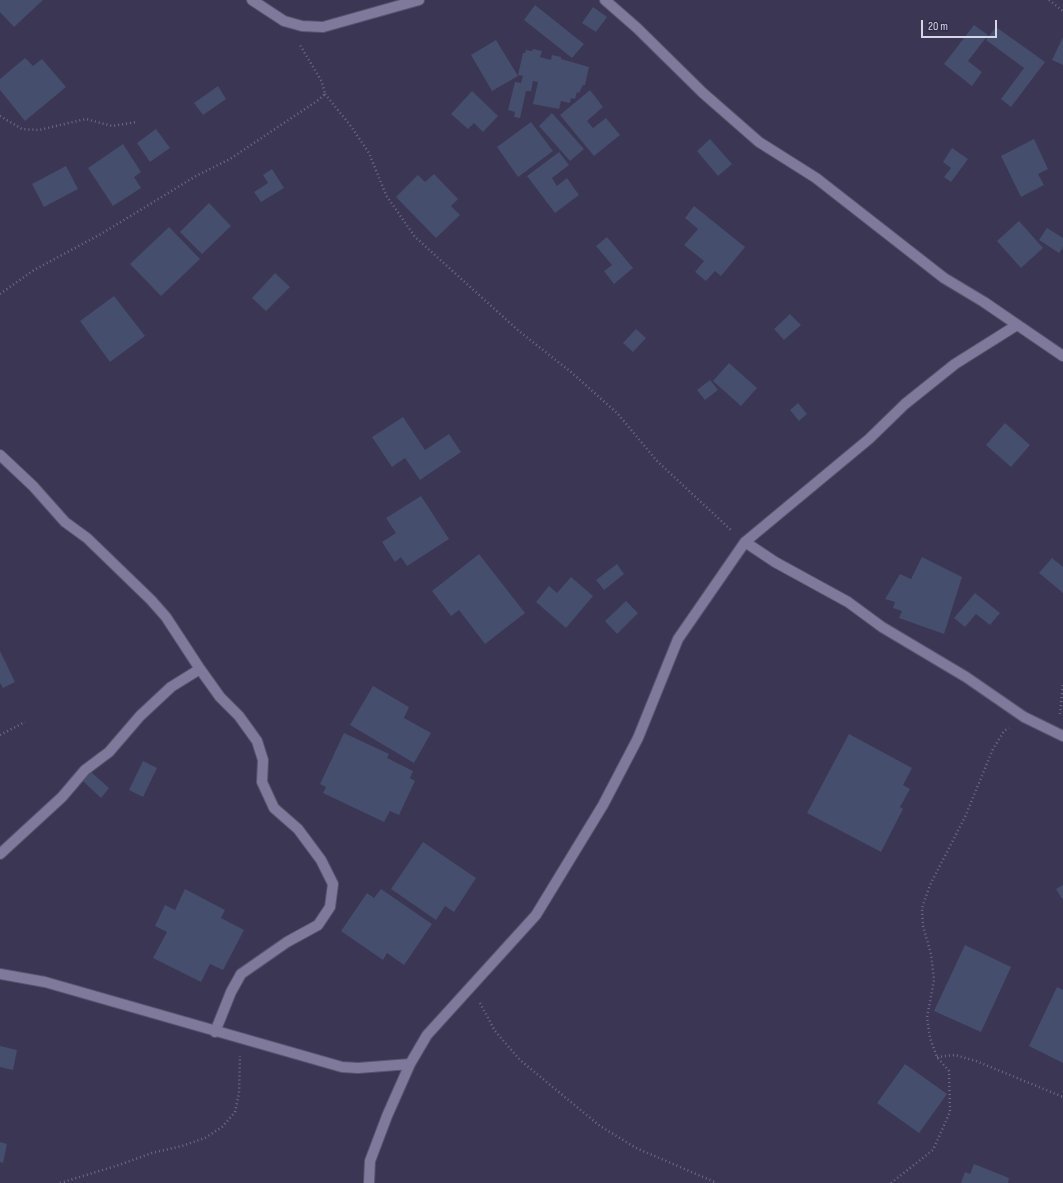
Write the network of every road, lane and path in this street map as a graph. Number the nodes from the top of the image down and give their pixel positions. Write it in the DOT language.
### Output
graph roads {
  1 [pos="252,0"];
  2 [pos="419,0"];
  3 [pos="605,0"];
  4 [pos="1049,0"];
  5 [pos="1063,11"];
  6 [pos="284,21"];
  7 [pos="324,94"];
  8 [pos="0,116"];
  9 [pos="136,122"];
  10 [pos="0,294"];
  11 [pos="1017,325"];
  12 [pos="1063,356"];
  13 [pos="0,455"];
  14 [pos="745,542"];
  15 [pos="200,669"];
  16 [pos="1063,683"];
  17 [pos="1024,717"];
  18 [pos="25,722"];
  19 [pos="1060,734"];
  20 [pos="0,735"];
  21 [pos="0,854"];
  22 [pos="0,974"];
  23 [pos="471,985"];
  24 [pos="215,1032"];
  25 [pos="240,1039"];
  26 [pos="937,1057"];
  27 [pos="410,1064"];
  28 [pos="1063,1096"];
  29 [pos="60,1183"];
  30 [pos="369,1183"];
  31 [pos="717,1183"];
  32 [pos="891,1183"];
  1 -- 6 [label="street"];
  2 -- 6 [label="street"];
  3 -- 11 [label="street"];
  4 -- 5 [label="path"];
  6 -- 7 [label="path"];
  7 -- 10 [label="path"];
  7 -- 14 [label="path"];
  8 -- 9 [label="path"];
  11 -- 12 [label="street"];
  11 -- 14 [label="street"];
  13 -- 15 [label="street"];
  14 -- 17 [label="street"];
  14 -- 23 [label="street"];
  15 -- 21 [label="street"];
  15 -- 24 [label="street"];
  16 -- 19 [label="path"];
  17 -- 19 [label="street"];
  17 -- 26 [label="path"];
  18 -- 20 [label="path"];
  22 -- 24 [label="street"];
  23 -- 27 [label="street"];
  23 -- 31 [label="path"];
  24 -- 25 [label="street"];
  25 -- 27 [label="street"];
  25 -- 29 [label="path"];
  26 -- 28 [label="path"];
  26 -- 32 [label="path"];
  27 -- 30 [label="street"];
}
